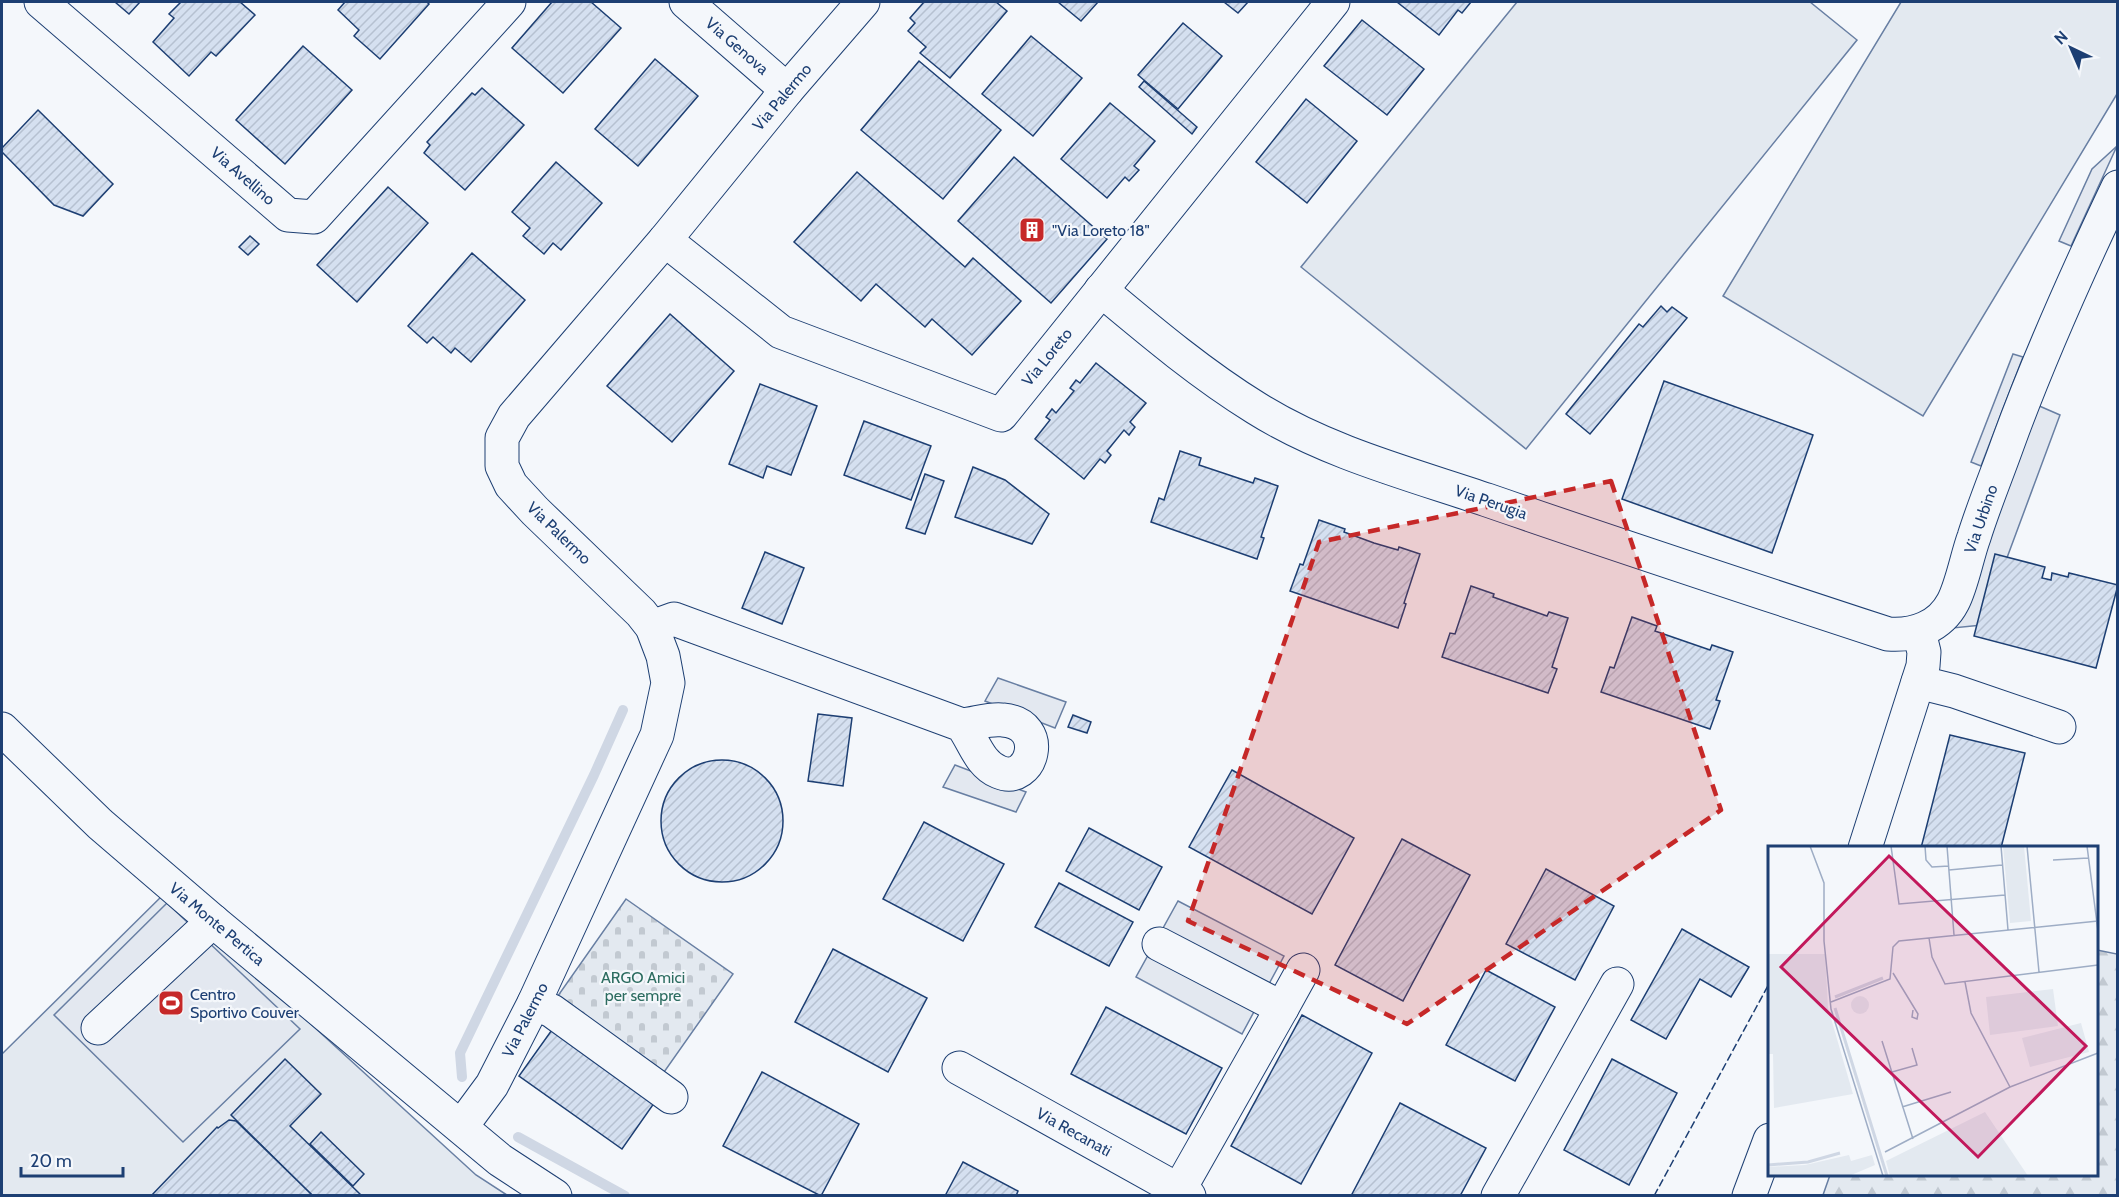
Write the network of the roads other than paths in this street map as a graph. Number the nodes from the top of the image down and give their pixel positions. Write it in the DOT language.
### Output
graph roads {
  1 [pos="41,2"];
  2 [pos="509,2"];
  3 [pos="686,2"];
  4 [pos="863,2"];
  5 [pos="1333,2"];
  6 [pos="787,90"];
  7 [pos="2118,187"];
  8 [pos="665,240"];
  9 [pos="1101,290"];
  10 [pos="652,627"];
  11 [pos="1919,632"];
  12 [pos="1918,682"];
  13 [pos="962,725"];
  14 [pos="2059,727"];
  15 [pos="2,729"];
  16 [pos="1866,846"];
  17 [pos="213,921"];
  18 [pos="1159,944"];
  19 [pos="1303,970"];
  20 [pos="1617,984"];
  21 [pos="534,1003"];
  22 [pos="1282,1008"];
  23 [pos="98,1028"];
  24 [pos="959,1068"];
  25 [pos="671,1097"];
  26 [pos="461,1127"];
  27 [pos="1768,1145"];
  28 [pos="1184,1193"];
  29 [pos="555,1196"];
  30 [pos="1498,1196"];
  31 [pos="1749,1196"];
  1 -- 2 [label="street, Via Avellino"];
  3 -- 6 [label="street, Via Genova"];
  4 -- 6 [label="street, Via Palermo"];
  5 -- 9 [label="street, Via Loreto"];
  6 -- 8 [label="street, Via Palermo"];
  7 -- 11 [label="street, Via Urbino"];
  8 -- 9 [label="street, Via Loreto"];
  8 -- 10 [label="street, Via Palermo"];
  9 -- 11 [label="street, Via Perugia"];
  10 -- 13 [label="street"];
  10 -- 21 [label="street, Via Palermo"];
  11 -- 12 [label="street"];
  12 -- 14 [label="street"];
  12 -- 16 [label="street"];
  15 -- 17 [label="street, Via Monte Pertica"];
  17 -- 23 [label="street"];
  17 -- 26 [label="street, Via Monte Pertica"];
  18 -- 22 [label="street"];
  19 -- 22 [label="street"];
  20 -- 30 [label="street"];
  21 -- 25 [label="street"];
  21 -- 26 [label="street, Via Palermo"];
  22 -- 28 [label="street"];
  24 -- 28 [label="street, Via Recanati"];
  26 -- 29 [label="street, Via Monte Pertica"];
  27 -- 31 [label="street"];
}
